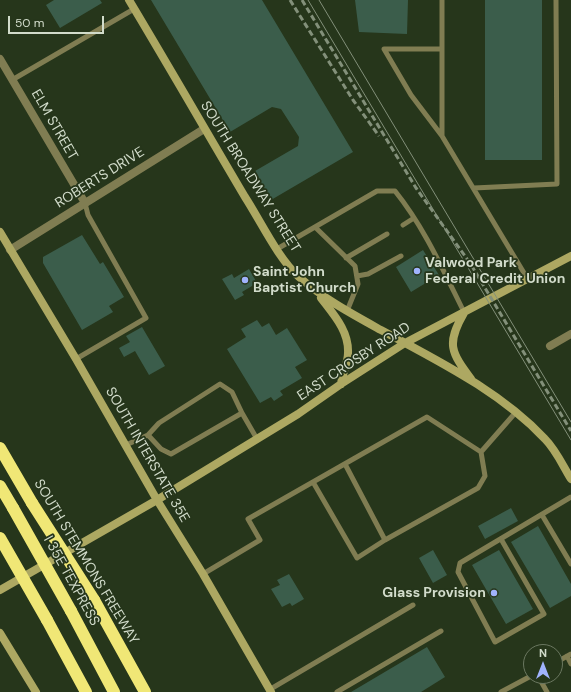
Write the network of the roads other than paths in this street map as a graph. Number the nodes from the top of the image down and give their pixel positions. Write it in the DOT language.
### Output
graph roads {
  1 [pos="129,0"];
  2 [pos="442,0"];
  3 [pos="556,0"];
  4 [pos="134,9"];
  5 [pos="442,49"];
  6 [pos="0,59"];
  7 [pos="12,80"];
  8 [pos="204,129"];
  9 [pos="442,136"];
  10 [pos="474,188"];
  11 [pos="85,203"];
  12 [pos="414,218"];
  13 [pos="403,225"];
  14 [pos="315,227"];
  15 [pos="0,232"];
  16 [pos="386,234"];
  17 [pos="277,249"];
  18 [pos="10,250"];
  19 [pos="401,256"];
  20 [pos="570,257"];
  21 [pos="346,258"];
  22 [pos="357,276"];
  23 [pos="527,278"];
  24 [pos="317,293"];
  25 [pos="347,311"];
  26 [pos="464,312"];
  27 [pos="571,334"];
  28 [pos="406,343"];
  29 [pos="550,346"];
  30 [pos="76,359"];
  31 [pos="474,382"];
  32 [pos="341,384"];
  33 [pos="516,412"];
  34 [pos="242,413"];
  35 [pos="148,435"];
  36 [pos="258,439"];
  37 [pos="126,445"];
  38 [pos="0,448"];
  39 [pos="481,452"];
  40 [pos="344,464"];
  41 [pos="571,478"];
  42 [pos="313,482"];
  43 [pos="0,486"];
  44 [pos="571,497"];
  45 [pos="157,500"];
  46 [pos="542,515"];
  47 [pos="0,538"];
  48 [pos="501,539"];
  49 [pos="386,540"];
  50 [pos="571,564"];
  51 [pos="203,574"];
  52 [pos="0,590"];
  53 [pos="413,605"];
  54 [pos="441,631"];
  55 [pos="0,633"];
  56 [pos="569,655"];
  57 [pos="571,664"];
  58 [pos="523,680"];
  59 [pos="270,691"];
  60 [pos="36,692"];
  61 [pos="86,692"];
  62 [pos="114,692"];
  63 [pos="145,692"];
  64 [pos="337,692"];
  65 [pos="501,692"];
  1 -- 4 [label="street, SOUTH BROADWAY STREET"];
  2 -- 5 [label="lane"];
  3 -- 10 [label="lane"];
  4 -- 7 [label="lane"];
  4 -- 8 [label="street, SOUTH BROADWAY STREET"];
  5 -- 9 [label="lane"];
  5 -- 9 [label="lane"];
  6 -- 7 [label="street, ELM STREET"];
  7 -- 11 [label="street, ELM STREET"];
  8 -- 11 [label="street, ROBERTS DRIVE"];
  8 -- 17 [label="street, SOUTH BROADWAY STREET"];
  9 -- 10 [label="lane"];
  10 -- 23 [label="lane"];
  11 -- 18 [label="street, ROBERTS DRIVE"];
  11 -- 30 [label="lane"];
  12 -- 13 [label="lane"];
  12 -- 14 [label="lane"];
  12 -- 26 [label="lane"];
  14 -- 17 [label="lane"];
  14 -- 21 [label="lane"];
  15 -- 18 [label="street, SOUTH INTERSTATE 35E"];
  16 -- 21 [label="lane"];
  17 -- 24 [label="street, SOUTH BROADWAY STREET"];
  18 -- 30 [label="street, SOUTH INTERSTATE 35E"];
  19 -- 22 [label="lane"];
  20 -- 23 [label="street, EAST CROSBY ROAD"];
  21 -- 22 [label="lane"];
  22 -- 25 [label="lane"];
  23 -- 26 [label="street, EAST CROSBY ROAD"];
  24 -- 25 [label="street, SOUTH BROADWAY STREET"];
  24 -- 32 [label="street"];
  25 -- 28 [label="street, SOUTH BROADWAY STREET"];
  26 -- 28 [label="street, EAST CROSBY ROAD"];
  26 -- 31 [label="street"];
  27 -- 29 [label="street"];
  28 -- 31 [label="street, SOUTH BROADWAY STREET"];
  28 -- 32 [label="street, EAST CROSBY ROAD"];
  30 -- 37 [label="street, SOUTH INTERSTATE 35E"];
  31 -- 33 [label="street, SOUTH BROADWAY STREET"];
  32 -- 36 [label="street, EAST CROSBY ROAD"];
  33 -- 39 [label="lane"];
  33 -- 41 [label="street, SOUTH BROADWAY STREET"];
  34 -- 35 [label="lane"];
  34 -- 35 [label="lane"];
  34 -- 36 [label="lane"];
  35 -- 37 [label="lane"];
  36 -- 45 [label="street, EAST CROSBY ROAD"];
  37 -- 45 [label="street, SOUTH INTERSTATE 35E"];
  38 -- 63 [label="highway, SOUTH STEMMONS FREEWAY, bridge"];
  39 -- 40 [label="lane"];
  39 -- 49 [label="lane"];
  40 -- 42 [label="lane"];
  40 -- 49 [label="lane"];
  42 -- 49 [label="lane"];
  42 -- 51 [label="lane"];
  43 -- 62 [label="highway, I 35E TEXPRESS, bridge"];
  44 -- 46 [label="lane"];
  45 -- 51 [label="street, SOUTH INTERSTATE 35E"];
  45 -- 52 [label="street, EAST CROSBY ROAD"];
  46 -- 48 [label="lane"];
  46 -- 50 [label="lane"];
  47 -- 61 [label="highway, bridge"];
  48 -- 48 [label="lane"];
  51 -- 59 [label="street, SOUTH INTERSTATE 35E"];
  53 -- 59 [label="lane"];
  54 -- 64 [label="lane"];
  55 -- 60 [label="street"];
  56 -- 57 [label="lane"];
  58 -- 65 [label="lane"];
}
